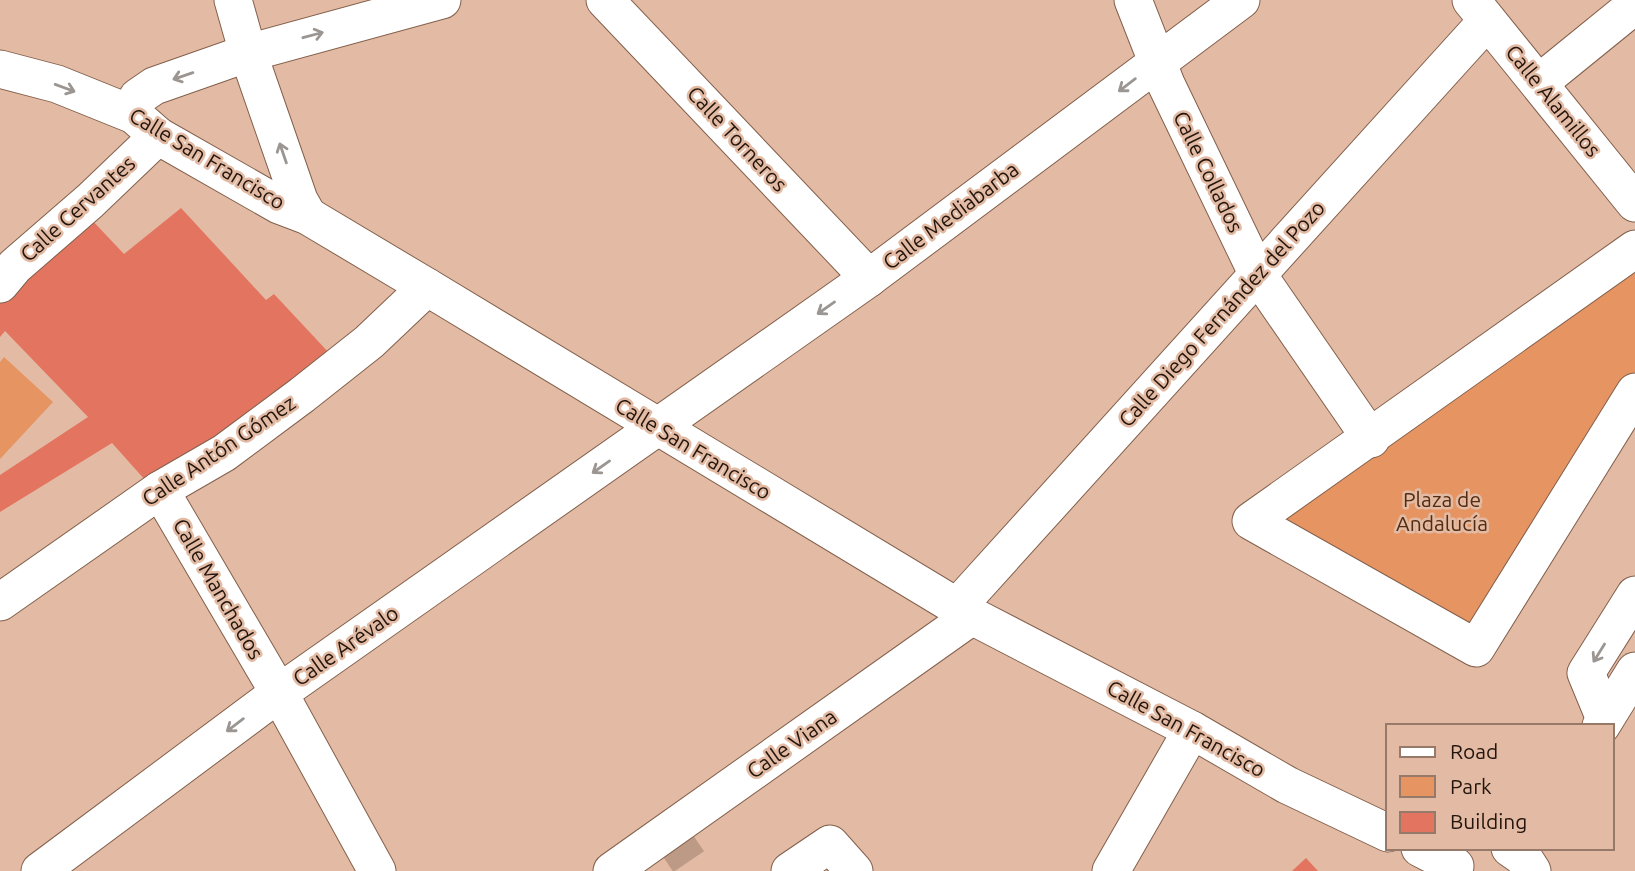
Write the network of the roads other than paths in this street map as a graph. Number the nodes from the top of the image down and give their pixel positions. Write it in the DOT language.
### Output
graph roads {
  1 [pos="233,0"];
  2 [pos="442,0"];
  3 [pos="606,0"];
  4 [pos="1133,0"];
  5 [pos="1241,0"];
  6 [pos="1635,5"];
  7 [pos="1479,11"];
  8 [pos="248,53"];
  9 [pos="1157,62"];
  10 [pos="0,69"];
  11 [pos="1539,83"];
  12 [pos="146,126"];
  13 [pos="1635,203"];
  14 [pos="308,216"];
  15 [pos="1635,249"];
  16 [pos="1258,275"];
  17 [pos="869,278"];
  18 [pos="0,284"];
  19 [pos="427,287"];
  20 [pos="1635,392"];
  21 [pos="657,428"];
  22 [pos="1371,439"];
  23 [pos="160,491"];
  24 [pos="1635,595"];
  25 [pos="0,602"];
  26 [pos="964,612"];
  27 [pos="1635,671"];
  28 [pos="279,693"];
  29 [pos="1603,722"];
  30 [pos="1192,730"];
  31 [pos="1386,832"];
  32 [pos="1426,850"];
  33 [pos="1461,862"];
  34 [pos="40,871"];
  35 [pos="377,871"];
  36 [pos="612,871"];
  37 [pos="790,871"];
  38 [pos="854,871"];
  39 [pos="1111,871"];
  1 -- 8 [label="street"];
  8 -- 2 [label="street, Calle Cervantes, one-way"];
  3 -- 17 [label="street, Calle Torneros"];
  4 -- 9 [label="street, Calle Collados"];
  5 -- 9 [label="street, Calle Mediabarba"];
  6 -- 11 [label="street"];
  7 -- 11 [label="street, Calle Alamillos"];
  7 -- 16 [label="street, Calle Diego Fernández del Pozo"];
  8 -- 12 [label="street, Calle Cervantes, one-way"];
  14 -- 8 [label="street, one-way"];
  9 -- 16 [label="street, Calle Collados"];
  9 -- 17 [label="street, Calle Mediabarba, one-way"];
  10 -- 12 [label="street, Calle San Francisco, one-way"];
  11 -- 13 [label="street, Calle Alamillos"];
  12 -- 14 [label="street, Calle San Francisco"];
  12 -- 18 [label="street, Calle Cervantes"];
  14 -- 19 [label="street, Calle San Francisco"];
  15 -- 22 [label="street"];
  16 -- 22 [label="street, Calle Collados"];
  16 -- 26 [label="street, Calle Diego Fernández del Pozo"];
  17 -- 21 [label="street, Calle Mediabarba, one-way"];
  19 -- 21 [label="street, Calle San Francisco"];
  19 -- 23 [label="street, Calle Antón Gómez"];
  20 -- 22 [label="street"];
  21 -- 26 [label="street, Calle San Francisco"];
  21 -- 28 [label="street, Calle Arévalo, one-way"];
  23 -- 25 [label="street, Calle Antón Gómez"];
  23 -- 28 [label="street, Calle Manchados"];
  24 -- 29 [label="street, one-way"];
  26 -- 30 [label="street, Calle San Francisco"];
  26 -- 36 [label="street, Calle Viana"];
  27 -- 29 [label="street"];
  28 -- 34 [label="street, Calle Arévalo, one-way"];
  28 -- 35 [label="street, Calle Manchados"];
  30 -- 31 [label="street, Calle San Francisco"];
  30 -- 39 [label="street"];
  32 -- 33 [label="street"];
  37 -- 38 [label="street"];
}
